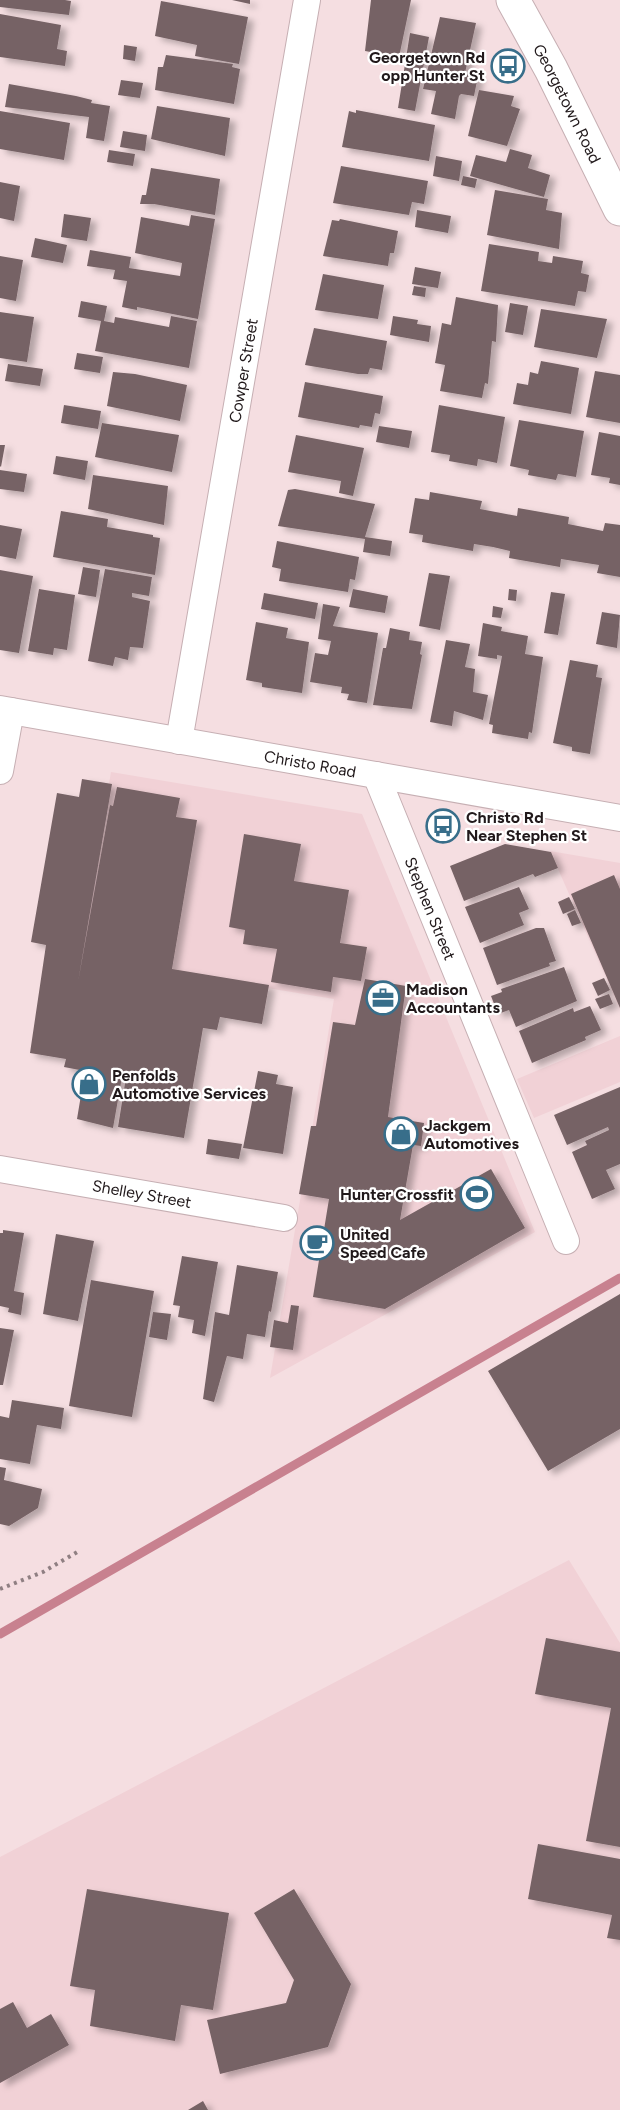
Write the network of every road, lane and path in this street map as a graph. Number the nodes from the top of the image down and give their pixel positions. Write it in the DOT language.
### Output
graph roads {
  1 [pos="307,0"];
  2 [pos="513,0"];
  3 [pos="620,209"];
  4 [pos="5,710"];
  5 [pos="179,741"];
  6 [pos="0,771"];
  7 [pos="376,776"];
  8 [pos="620,818"];
  9 [pos="0,1169"];
  10 [pos="284,1218"];
  11 [pos="566,1241"];
  12 [pos="79,1551"];
  13 [pos="0,1589"];
  1 -- 5 [label="street, Cowper Street"];
  2 -- 3 [label="street, Georgetown Road"];
  4 -- 5 [label="street, Christo Road"];
  4 -- 6 [label="street"];
  5 -- 7 [label="street, Christo Road"];
  7 -- 8 [label="street, Christo Road"];
  7 -- 11 [label="street, Stephen Street"];
  9 -- 10 [label="street, Shelley Street"];
  12 -- 13 [label="path"];
}
